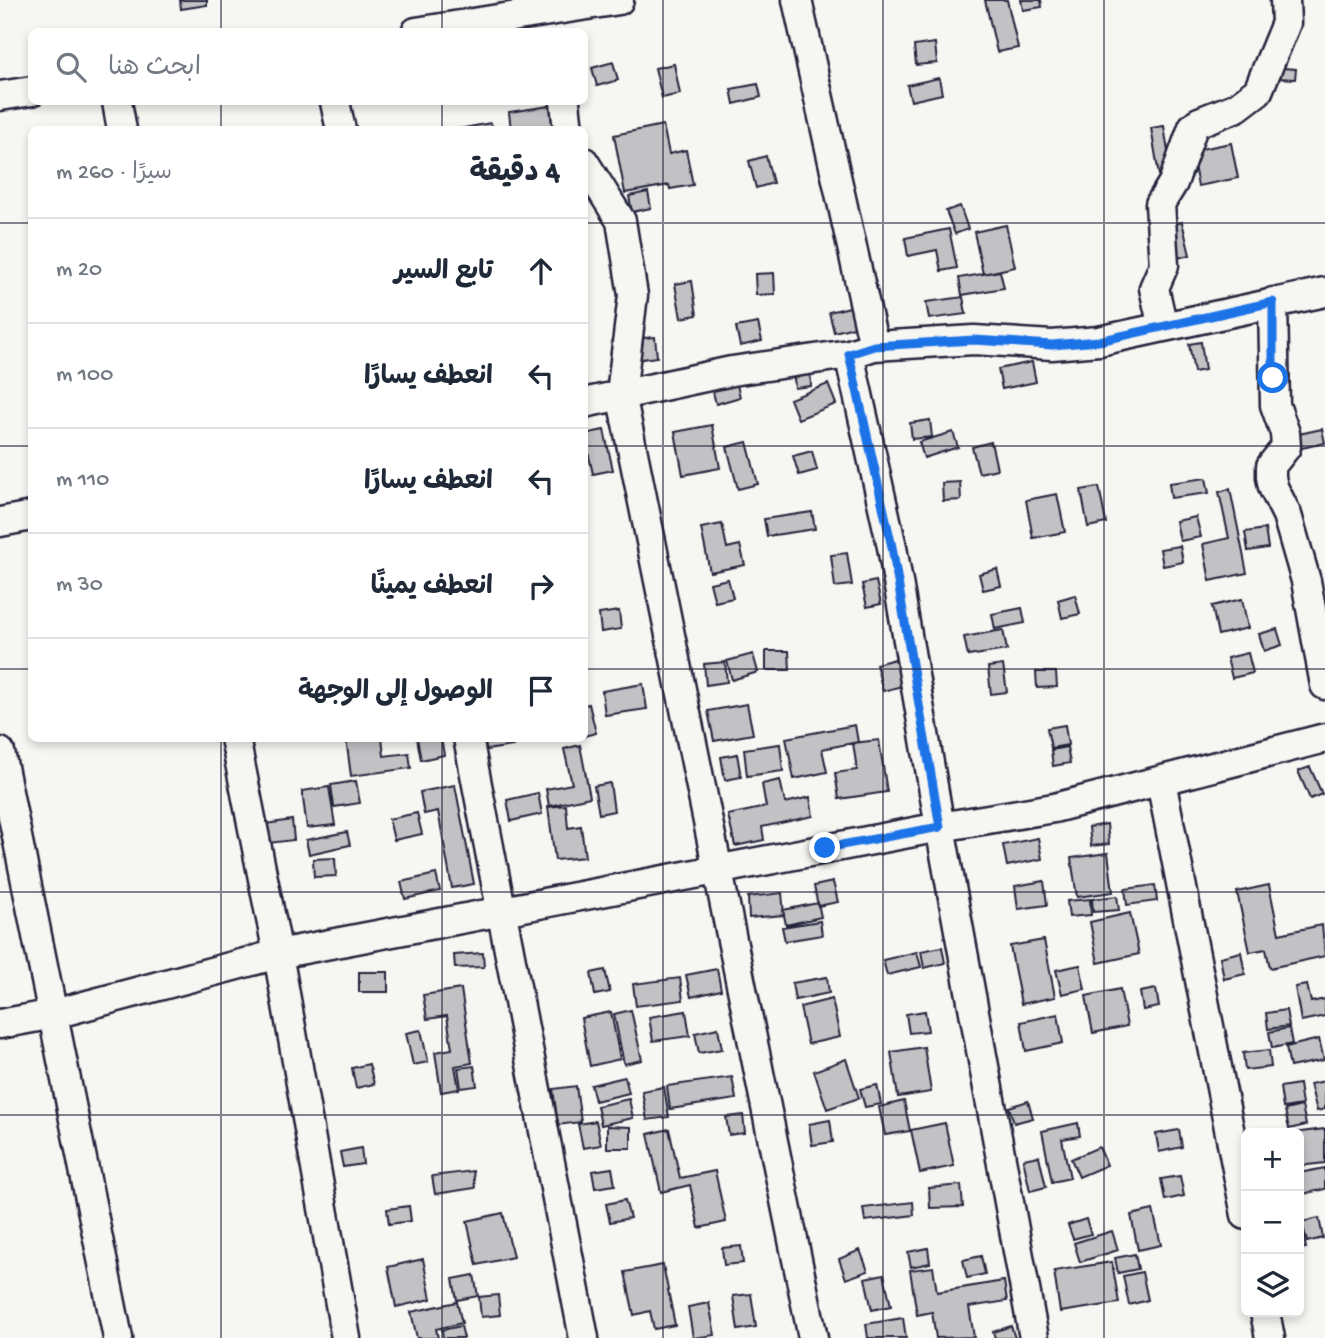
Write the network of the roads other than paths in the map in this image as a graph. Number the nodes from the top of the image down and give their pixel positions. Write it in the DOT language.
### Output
graph roads {
  1 [pos="619,0"];
  2 [pos="796,0"];
  3 [pos="1285,0"];
  4 [pos="557,21"];
  5 [pos="467,28"];
  6 [pos="28,92"];
  7 [pos="0,96"];
  8 [pos="118,105"];
  9 [pos="336,105"];
  10 [pos="565,105"];
  11 [pos="121,126"];
  12 [pos="340,126"];
  13 [pos="568,126"];
  14 [pos="588,168"];
  15 [pos="1325,292"];
  16 [pos="1273,302"];
  17 [pos="1163,327"];
  18 [pos="862,350"];
  19 [pos="621,394"];
  20 [pos="588,402"];
  21 [pos="28,517"];
  22 [pos="0,522"];
  23 [pos="1325,685"];
  24 [pos="1325,738"];
  25 [pos="236,742"];
  26 [pos="469,742"];
  27 [pos="0,752"];
  28 [pos="1161,781"];
  29 [pos="940,827"];
  30 [pos="717,870"];
  31 [pos="501,912"];
  32 [pos="278,954"];
  33 [pos="54,1014"];
  34 [pos="0,1024"];
  35 [pos="1241,1191"];
  36 [pos="1266,1317"];
  37 [pos="118,1338"];
  38 [pos="346,1338"];
  39 [pos="584,1338"];
  40 [pos="813,1338"];
  41 [pos="1034,1338"];
  42 [pos="1270,1338"];
  1 -- 4 [label="street"];
  2 -- 18 [label="street"];
  3 -- 17 [label="street"];
  4 -- 5 [label="street"];
  6 -- 7 [label="street"];
  8 -- 11 [label="street"];
  9 -- 12 [label="street"];
  10 -- 13 [label="street"];
  14 -- 19 [label="street"];
  15 -- 16 [label="street"];
  16 -- 17 [label="street"];
  16 -- 23 [label="street"];
  17 -- 18 [label="street"];
  18 -- 19 [label="street"];
  18 -- 29 [label="street"];
  19 -- 20 [label="street"];
  19 -- 30 [label="street"];
  21 -- 22 [label="street"];
  24 -- 28 [label="street"];
  25 -- 32 [label="street"];
  26 -- 31 [label="street"];
  27 -- 33 [label="street"];
  28 -- 29 [label="street"];
  28 -- 35 [label="street"];
  29 -- 30 [label="street"];
  29 -- 41 [label="street"];
  30 -- 31 [label="street"];
  30 -- 40 [label="street"];
  31 -- 32 [label="street"];
  31 -- 39 [label="street"];
  32 -- 33 [label="street"];
  32 -- 38 [label="street"];
  33 -- 34 [label="street"];
  33 -- 37 [label="street"];
  36 -- 42 [label="street"];
}
